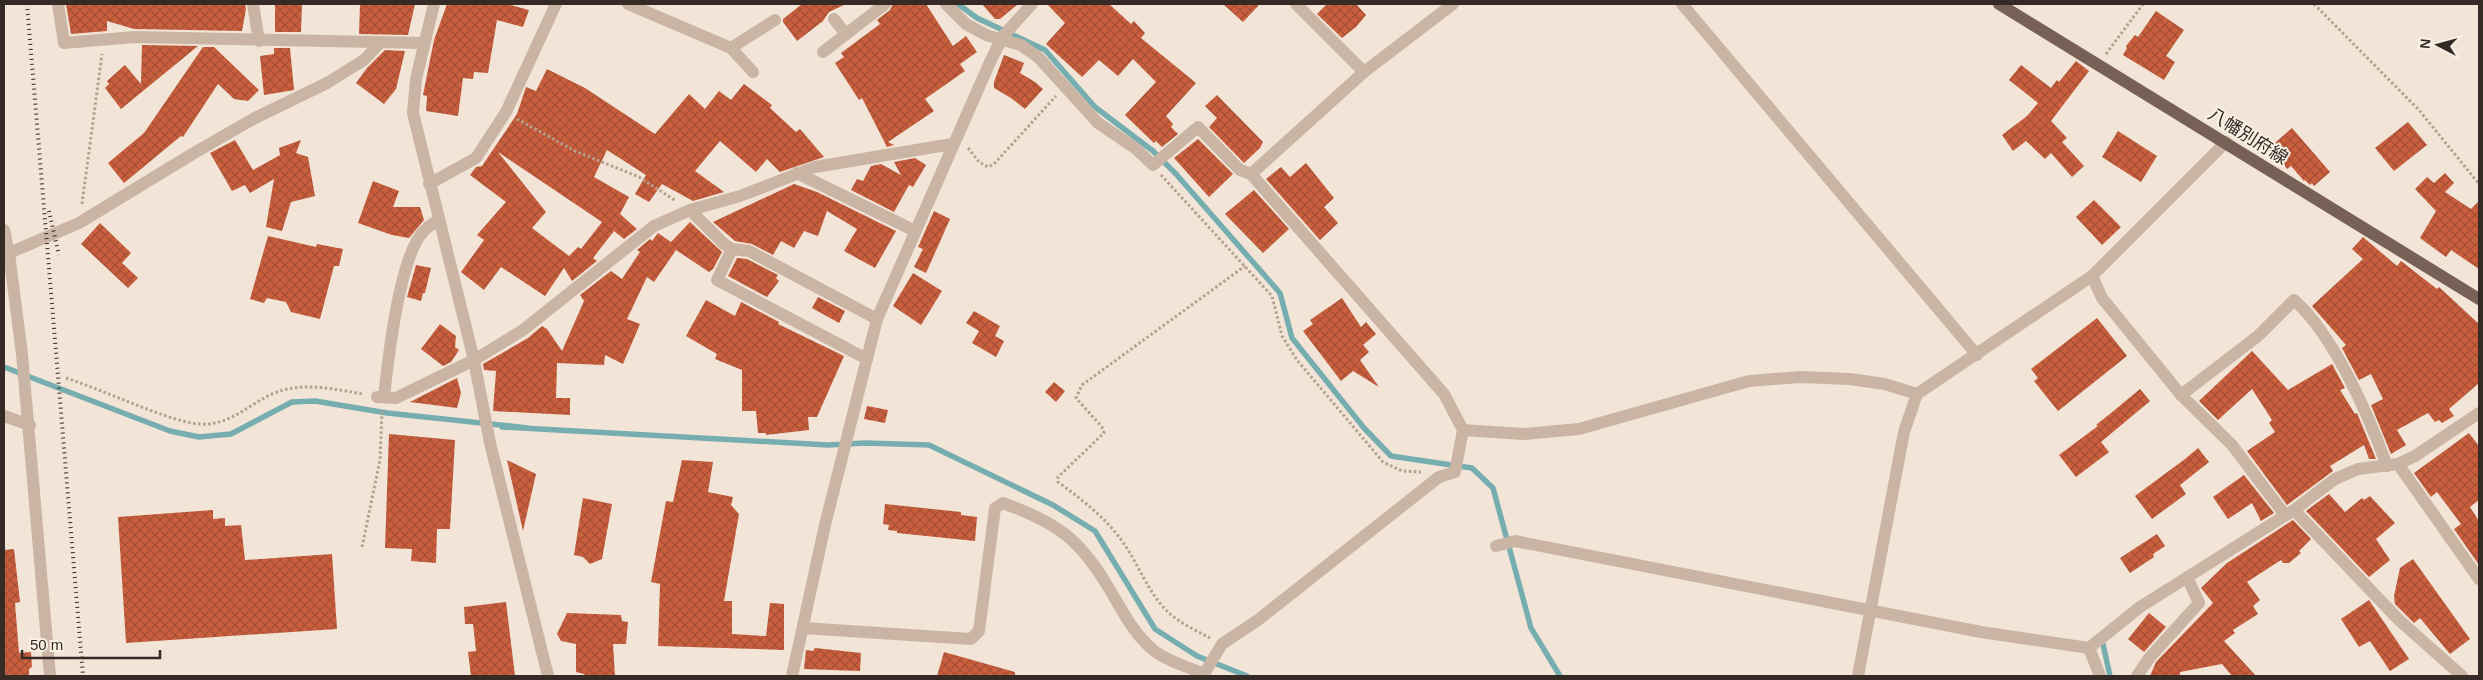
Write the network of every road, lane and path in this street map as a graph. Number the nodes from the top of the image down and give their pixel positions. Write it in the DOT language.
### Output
graph roads {
  1 [pos="58,4"];
  2 [pos="253,4"];
  3 [pos="434,4"];
  4 [pos="556,4"];
  5 [pos="628,4"];
  6 [pos="885,4"];
  7 [pos="946,4"];
  8 [pos="1032,4"];
  9 [pos="1296,4"];
  10 [pos="1453,4"];
  11 [pos="1682,4"];
  12 [pos="1999,4"];
  13 [pos="2143,4"];
  14 [pos="2314,4"];
  15 [pos="834,19"];
  16 [pos="775,20"];
  17 [pos="844,33"];
  18 [pos="1001,40"];
  19 [pos="104,41"];
  20 [pos="259,41"];
  21 [pos="424,43"];
  22 [pos="379,44"];
  23 [pos="731,48"];
  24 [pos="823,52"];
  25 [pos="2098,64"];
  26 [pos="753,72"];
  27 [pos="1364,72"];
  28 [pos="1064,87"];
  29 [pos="506,112"];
  30 [pos="955,140"];
  31 [pos="2226,142"];
  32 [pos="1152,166"];
  33 [pos="797,173"];
  34 [pos="1251,174"];
  35 [pos="429,184"];
  36 [pos="2479,184"];
  37 [pos="690,210"];
  38 [pos="438,220"];
  39 [pos="79,223"];
  40 [pos="4,230"];
  41 [pos="915,231"];
  42 [pos="732,249"];
  43 [pos="9,253"];
  44 [pos="1245,266"];
  45 [pos="2092,276"];
  46 [pos="2479,298"];
  47 [pos="877,319"];
  48 [pos="1977,354"];
  49 [pos="867,358"];
  50 [pos="474,360"];
  51 [pos="66,378"];
  52 [pos="1917,394"];
  53 [pos="2181,395"];
  54 [pos="381,397"];
  55 [pos="2479,413"];
  56 [pos="4,416"];
  57 [pos="381,423"];
  58 [pos="30,425"];
  59 [pos="1463,430"];
  60 [pos="2392,465"];
  61 [pos="1439,476"];
  62 [pos="2290,512"];
  63 [pos="1496,546"];
  64 [pos="362,547"];
  65 [pos="2188,578"];
  66 [pos="2479,579"];
  67 [pos="1870,610"];
  68 [pos="802,628"];
  69 [pos="1222,644"];
  70 [pos="2090,648"];
  71 [pos="50,676"];
  72 [pos="548,676"];
  73 [pos="792,676"];
  74 [pos="1858,676"];
  75 [pos="2100,676"];
  76 [pos="2137,676"];
  77 [pos="2462,676"];
  1 -- 19 [label="street"];
  2 -- 20 [label="street"];
  3 -- 21 [label="street"];
  4 -- 29 [label="street"];
  5 -- 23 [label="street"];
  6 -- 17 [label="street"];
  7 -- 18 [label="street"];
  8 -- 18 [label="street"];
  9 -- 27 [label="street"];
  10 -- 27 [label="street"];
  11 -- 48 [label="street"];
  12 -- 25 [label="main road, 八幡別府線"];
  13 -- 25 [label="path"];
  14 -- 36 [label="path"];
  15 -- 17 [label="street"];
  16 -- 23 [label="street"];
  17 -- 24 [label="street"];
  18 -- 28 [label="street"];
  18 -- 30 [label="street"];
  19 -- 20 [label="street"];
  19 -- 39 [label="path"];
  20 -- 22 [label="street"];
  21 -- 22 [label="street"];
  21 -- 35 [label="street"];
  22 -- 39 [label="street"];
  23 -- 26 [label="street"];
  25 -- 31 [label="main road, 八幡別府線"];
  27 -- 34 [label="street"];
  28 -- 30 [label="path"];
  28 -- 32 [label="street"];
  29 -- 35 [label="street"];
  29 -- 37 [label="path"];
  30 -- 33 [label="street"];
  30 -- 41 [label="street"];
  31 -- 45 [label="street"];
  31 -- 46 [label="main road, 八幡別府線"];
  32 -- 34 [label="street"];
  32 -- 44 [label="path"];
  33 -- 37 [label="street"];
  33 -- 41 [label="street"];
  34 -- 59 [label="street"];
  35 -- 38 [label="street"];
  37 -- 42 [label="street"];
  37 -- 50 [label="street"];
  38 -- 50 [label="street"];
  38 -- 54 [label="street"];
  39 -- 43 [label="street"];
  40 -- 43 [label="street"];
  41 -- 47 [label="street"];
  42 -- 47 [label="street"];
  42 -- 49 [label="street"];
  43 -- 58 [label="street"];
  44 -- 61 [label="path"];
  44 -- 69 [label="path"];
  45 -- 48 [label="street"];
  45 -- 53 [label="street"];
  47 -- 49 [label="street"];
  48 -- 52 [label="street"];
  49 -- 68 [label="street"];
  50 -- 54 [label="street"];
  50 -- 72 [label="street"];
  51 -- 54 [label="path"];
  52 -- 59 [label="street"];
  52 -- 67 [label="street"];
  53 -- 60 [label="street"];
  53 -- 62 [label="street"];
  55 -- 60 [label="street"];
  56 -- 58 [label="street"];
  57 -- 64 [label="path"];
  58 -- 71 [label="street"];
  59 -- 61 [label="street"];
  60 -- 62 [label="street"];
  60 -- 66 [label="street"];
  61 -- 69 [label="street"];
  62 -- 65 [label="street"];
  62 -- 77 [label="street"];
  63 -- 67 [label="street"];
  65 -- 70 [label="street"];
  65 -- 76 [label="street"];
  67 -- 70 [label="street"];
  67 -- 74 [label="street"];
  68 -- 69 [label="street"];
  68 -- 73 [label="street"];
  70 -- 75 [label="street"];
}
